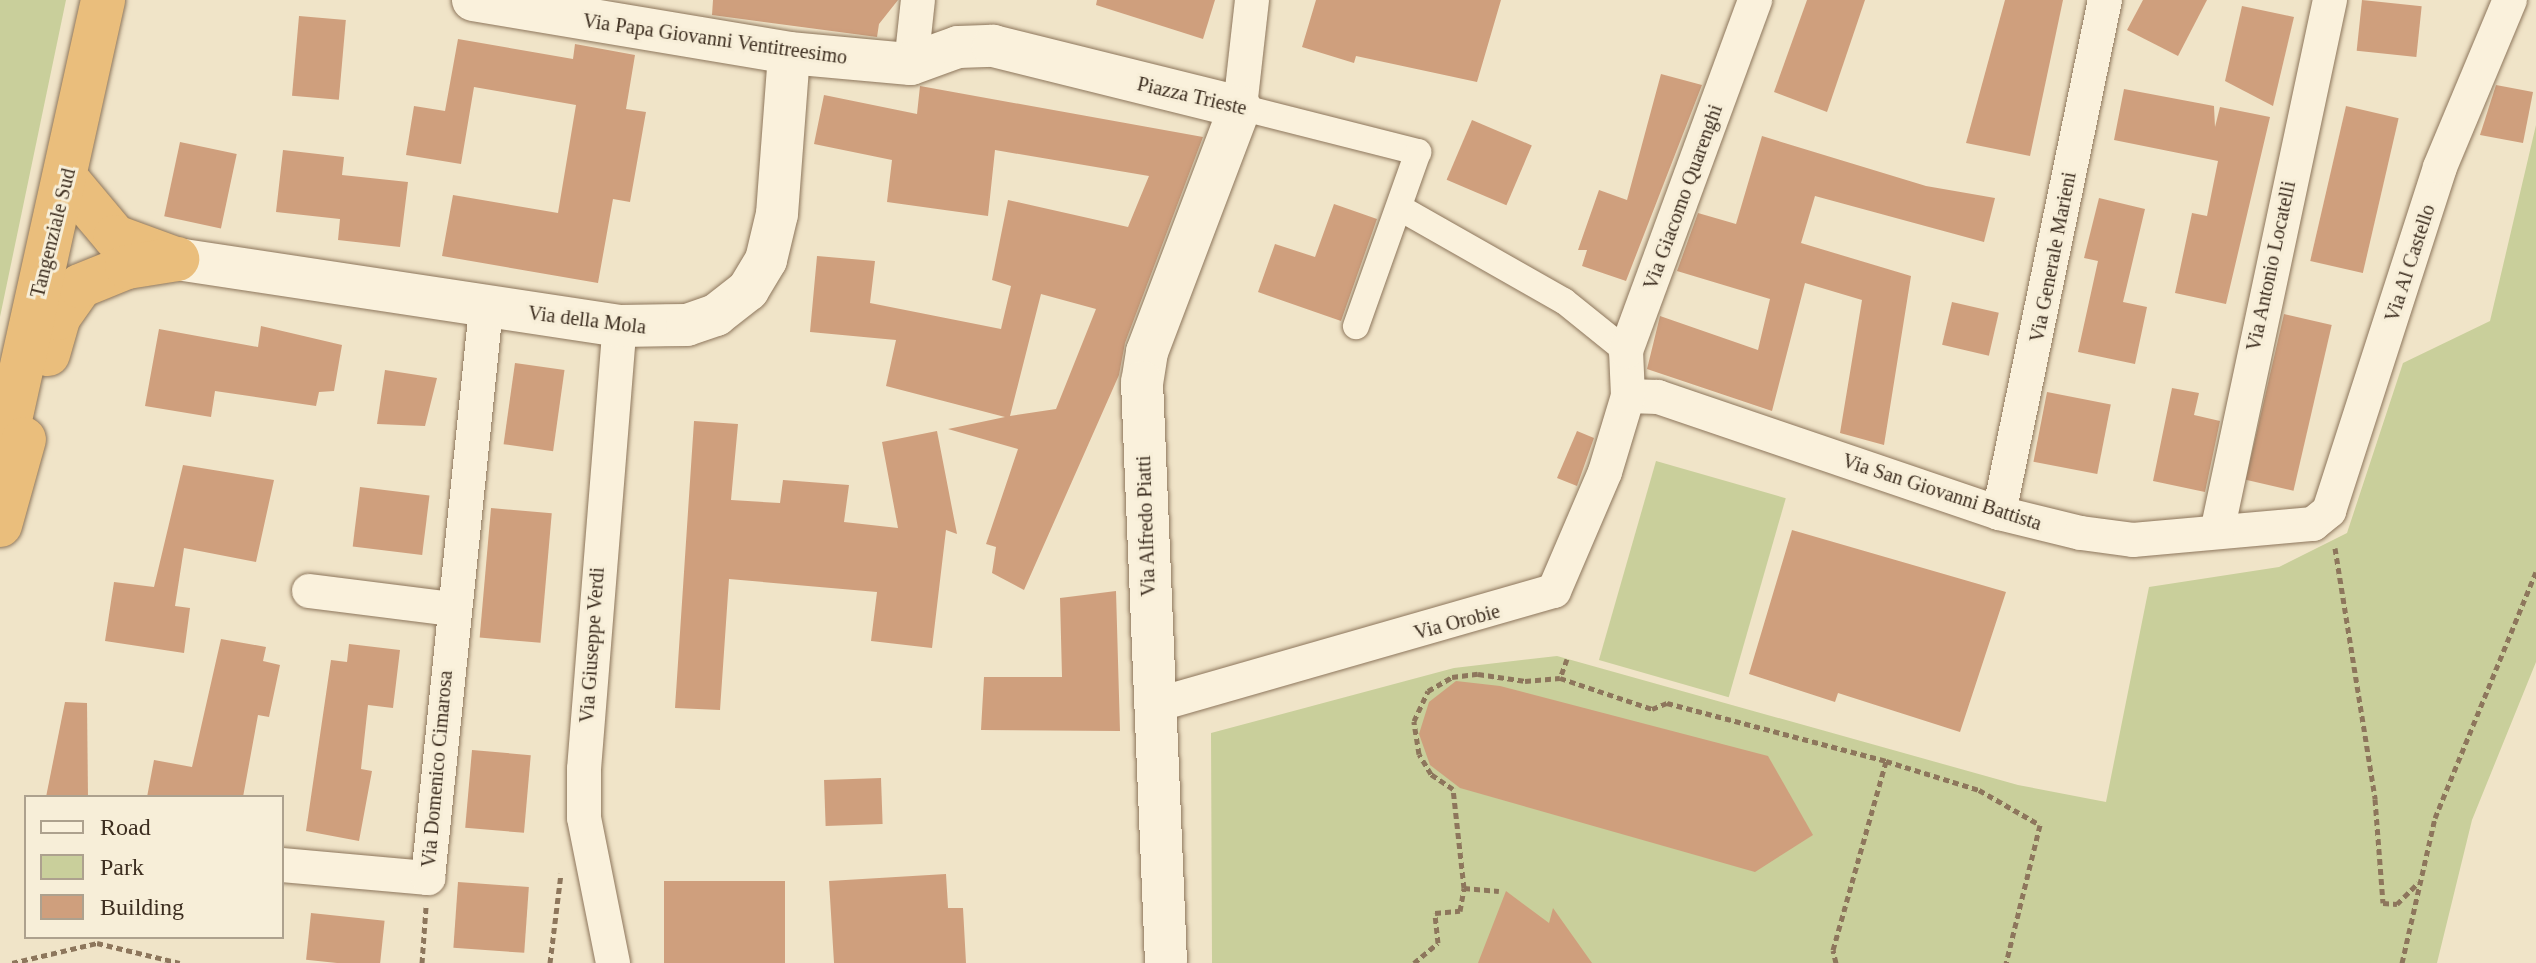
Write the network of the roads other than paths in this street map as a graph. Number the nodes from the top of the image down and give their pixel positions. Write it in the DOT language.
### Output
graph roads {
  1 [pos="80,0"];
  2 [pos="103,0"];
  3 [pos="473,0"];
  4 [pos="918,0"];
  5 [pos="1252,0"];
  6 [pos="1755,0"];
  7 [pos="2105,0"];
  8 [pos="2330,0"];
  9 [pos="2510,0"];
  10 [pos="619,14"];
  11 [pos="789,53"];
  12 [pos="911,64"];
  13 [pos="1240,107"];
  14 [pos="68,181"];
  15 [pos="1400,208"];
  16 [pos="177,259"];
  17 [pos="486,308"];
  18 [pos="620,326"];
  19 [pos="1356,326"];
  20 [pos="1626,351"];
  21 [pos="23,354"];
  22 [pos="1628,396"];
  23 [pos="0,465"];
  24 [pos="1999,513"];
  25 [pos="2321,518"];
  26 [pos="0,525"];
  27 [pos="2217,532"];
  28 [pos="309,591"];
  29 [pos="452,609"];
  30 [pos="1156,705"];
  31 [pos="284,865"];
  32 [pos="613,963"];
  33 [pos="1166,963"];
  1 -- 21 [label="highway"];
  2 -- 14 [label="highway, Tangenziale Sud"];
  3 -- 10 [label="street, Via Papa Giovanni Ventitreesimo"];
  4 -- 12 [label="street"];
  5 -- 13 [label="street"];
  6 -- 20 [label="street, Via Giacomo Quarenghi"];
  7 -- 24 [label="street, Via Generale Marieni"];
  8 -- 27 [label="street, Via Antonio Locatelli"];
  9 -- 25 [label="street, Via Al Castello"];
  10 -- 11 [label="street, Via Papa Giovanni Ventitreesimo"];
  11 -- 12 [label="street, Via Papa Giovanni Ventitreesimo"];
  11 -- 18 [label="street, Via della Mola"];
  12 -- 13 [label="street, Piazza Trieste"];
  13 -- 15 [label="street, Piazza Trieste"];
  13 -- 30 [label="street, Via Alfredo Piatti"];
  14 -- 16 [label="highway"];
  14 -- 21 [label="highway, Tangenziale Sud"];
  15 -- 19 [label="street, Piazza Trieste"];
  15 -- 20 [label="street"];
  16 -- 17 [label="street, Via della Mola"];
  16 -- 26 [label="highway"];
  17 -- 18 [label="street, Via della Mola"];
  17 -- 29 [label="street, Via Domenico Cimarosa"];
  18 -- 32 [label="street, Via Giuseppe Verdi"];
  20 -- 22 [label="street, Via Giacomo Quarenghi"];
  21 -- 23 [label="highway, Tangenziale Sud"];
  22 -- 24 [label="street, Via San Giovanni Battista"];
  22 -- 30 [label="street, Via Orobie"];
  24 -- 27 [label="street, Via San Giovanni Battista"];
  25 -- 27 [label="street, Via San Giovanni Battista"];
  28 -- 29 [label="street"];
  29 -- 31 [label="street, Via Domenico Cimarosa"];
  30 -- 33 [label="street, Via Alfredo Piatti"];
}
